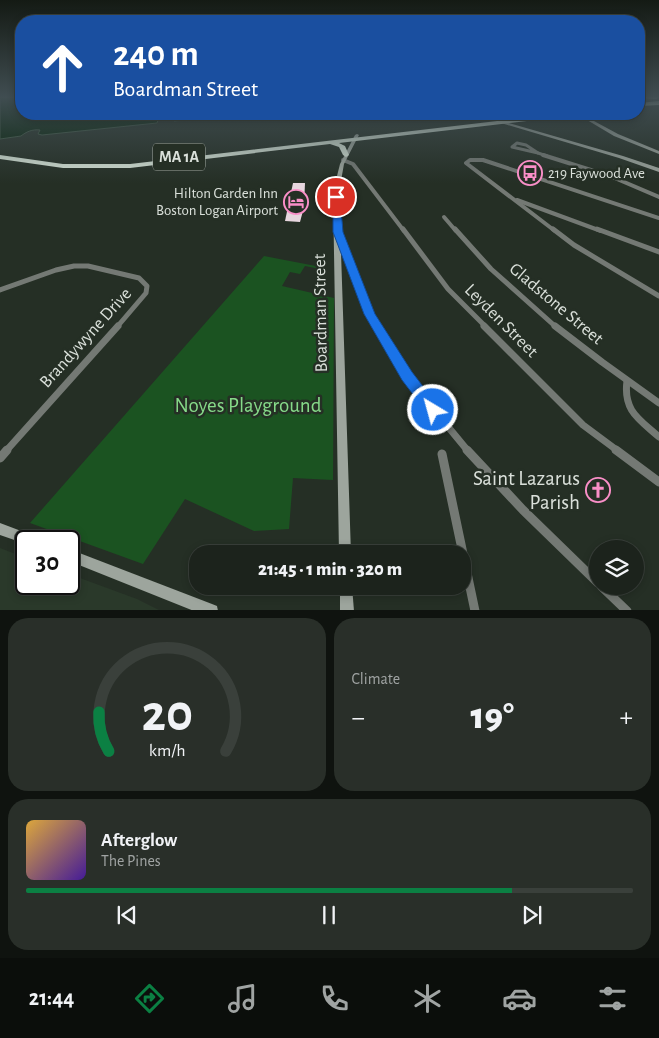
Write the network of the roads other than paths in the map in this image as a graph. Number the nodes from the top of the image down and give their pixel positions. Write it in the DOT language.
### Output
graph roads {
  1 [pos="449,125"];
  2 [pos="468,125"];
  3 [pos="514,125"];
  4 [pos="595,125"];
  5 [pos="599,125"];
  6 [pos="616,135"];
  7 [pos="356,137"];
  8 [pos="324,143"];
  9 [pos="0,152"];
  10 [pos="659,152"];
  11 [pos="538,153"];
  12 [pos="0,157"];
  13 [pos="344,158"];
  14 [pos="659,170"];
  15 [pos="659,197"];
  16 [pos="510,198"];
  17 [pos="444,217"];
  18 [pos="659,218"];
  19 [pos="338,232"];
  20 [pos="659,252"];
  21 [pos="338,258"];
  22 [pos="349,260"];
  23 [pos="0,290"];
  24 [pos="659,296"];
  25 [pos="627,381"];
  26 [pos="659,403"];
  27 [pos="659,437"];
  28 [pos="442,454"];
  29 [pos="0,458"];
  30 [pos="659,482"];
  31 [pos="0,529"];
  32 [pos="15,534"];
  33 [pos="345,545"];
  34 [pos="80,558"];
  35 [pos="589,574"];
  36 [pos="346,595"];
  37 [pos="611,595"];
  38 [pos="192,602"];
  39 [pos="204,610"];
  40 [pos="212,610"];
  41 [pos="347,610"];
  42 [pos="475,610"];
  43 [pos="627,610"];
  1 -- 7 [label="highway, MA 1A"];
  2 -- 7 [label="highway, MA 1A"];
  3 -- 14 [label="main road"];
  4 -- 6 [label="main road"];
  5 -- 6 [label="main road"];
  6 -- 10 [label="main road"];
  7 -- 8 [label="highway, MA 1A"];
  7 -- 9 [label="highway, MA 1A"];
  7 -- 13 [label="main road, Boardman Street"];
  8 -- 12 [label="highway, MA 1A"];
  8 -- 13 [label="highway"];
  11 -- 11 [label="street"];
  11 -- 15 [label="street"];
  13 -- 19 [label="main road, Boardman Street"];
  13 -- 30 [label="street, Leyden Street"];
  16 -- 18 [label="street"];
  16 -- 20 [label="street"];
  16 -- 24 [label="street"];
  17 -- 25 [label="street, Gladstone Street"];
  19 -- 21 [label="main road, Boardman Street"];
  19 -- 22 [label="street"];
  21 -- 22 [label="street"];
  21 -- 33 [label="main road, Boardman Street"];
  22 -- 35 [label="street"];
  23 -- 29 [label="street, Brandywyne Drive"];
  25 -- 26 [label="street, Gladstone Street"];
  25 -- 27 [label="street"];
  28 -- 42 [label="street"];
  31 -- 32 [label="main road"];
  34 -- 38 [label="main road"];
  36 -- 41 [label="main road"];
  37 -- 43 [label="street"];
  38 -- 39 [label="main road"];
  38 -- 40 [label="main road"];
}
